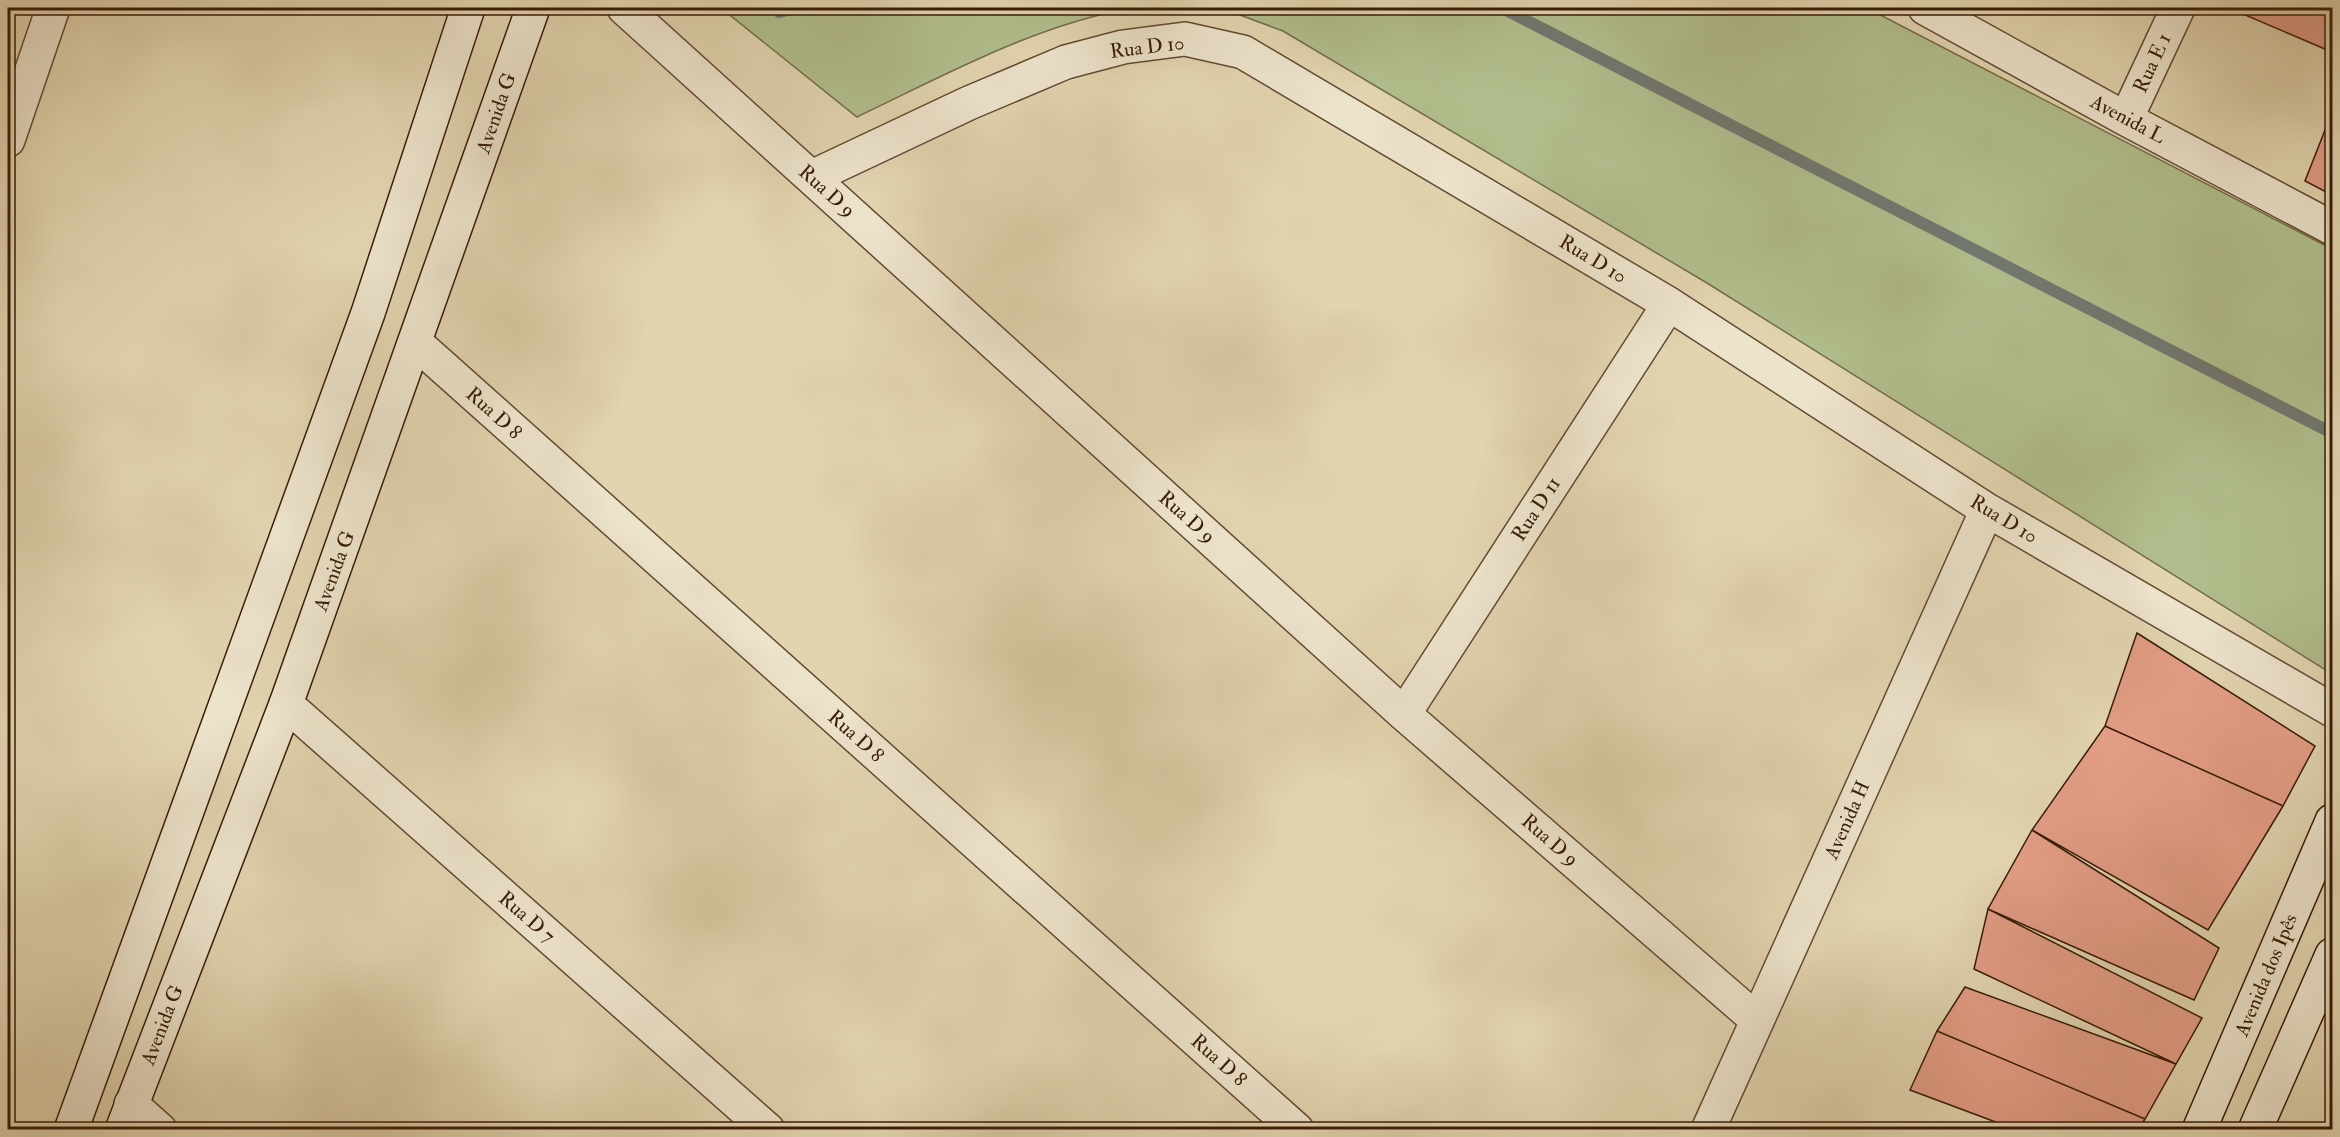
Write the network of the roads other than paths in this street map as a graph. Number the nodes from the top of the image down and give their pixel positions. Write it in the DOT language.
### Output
graph roads {
  1 [pos="53,8"];
  2 [pos="468,8"];
  3 [pos="533,8"];
  4 [pos="624,8"];
  5 [pos="1925,8"];
  6 [pos="2178,8"];
  7 [pos="2126,119"];
  8 [pos="8,140"];
  9 [pos="812,177"];
  10 [pos="2332,228"];
  11 [pos="1668,304"];
  12 [pos="416,343"];
  13 [pos="1987,510"];
  14 [pos="286,704"];
  15 [pos="2332,710"];
  16 [pos="1404,714"];
  17 [pos="2332,821"];
  18 [pos="2332,955"];
  19 [pos="1757,1020"];
  20 [pos="127,1117"];
  21 [pos="71,1130"];
  22 [pos="160,1130"];
  23 [pos="768,1130"];
  24 [pos="1297,1130"];
  25 [pos="1708,1130"];
  26 [pos="2199,1130"];
  27 [pos="2255,1130"];
  1 -- 8 [label="street"];
  2 -- 21 [label="street"];
  3 -- 12 [label="street, Avenida G"];
  4 -- 9 [label="street, Rua D 9"];
  5 -- 7 [label="street, Avenida L"];
  6 -- 7 [label="street, Rua E 1"];
  7 -- 10 [label="street, Avenida L"];
  9 -- 11 [label="street, Rua D 10"];
  9 -- 16 [label="street, Rua D 9"];
  11 -- 13 [label="street, Rua D 10"];
  11 -- 16 [label="street, Rua D 11"];
  12 -- 14 [label="street, Avenida G"];
  12 -- 24 [label="street, Rua D 8"];
  13 -- 15 [label="street, Rua D 10"];
  13 -- 19 [label="street, Avenida H"];
  14 -- 20 [label="street, Avenida G"];
  14 -- 23 [label="street, Rua D 7"];
  16 -- 19 [label="street, Rua D 9"];
  17 -- 26 [label="street, Avenida dos Ipês"];
  18 -- 27 [label="street"];
  19 -- 25 [label="street, Avenida H"];
  20 -- 22 [label="street"];
}
